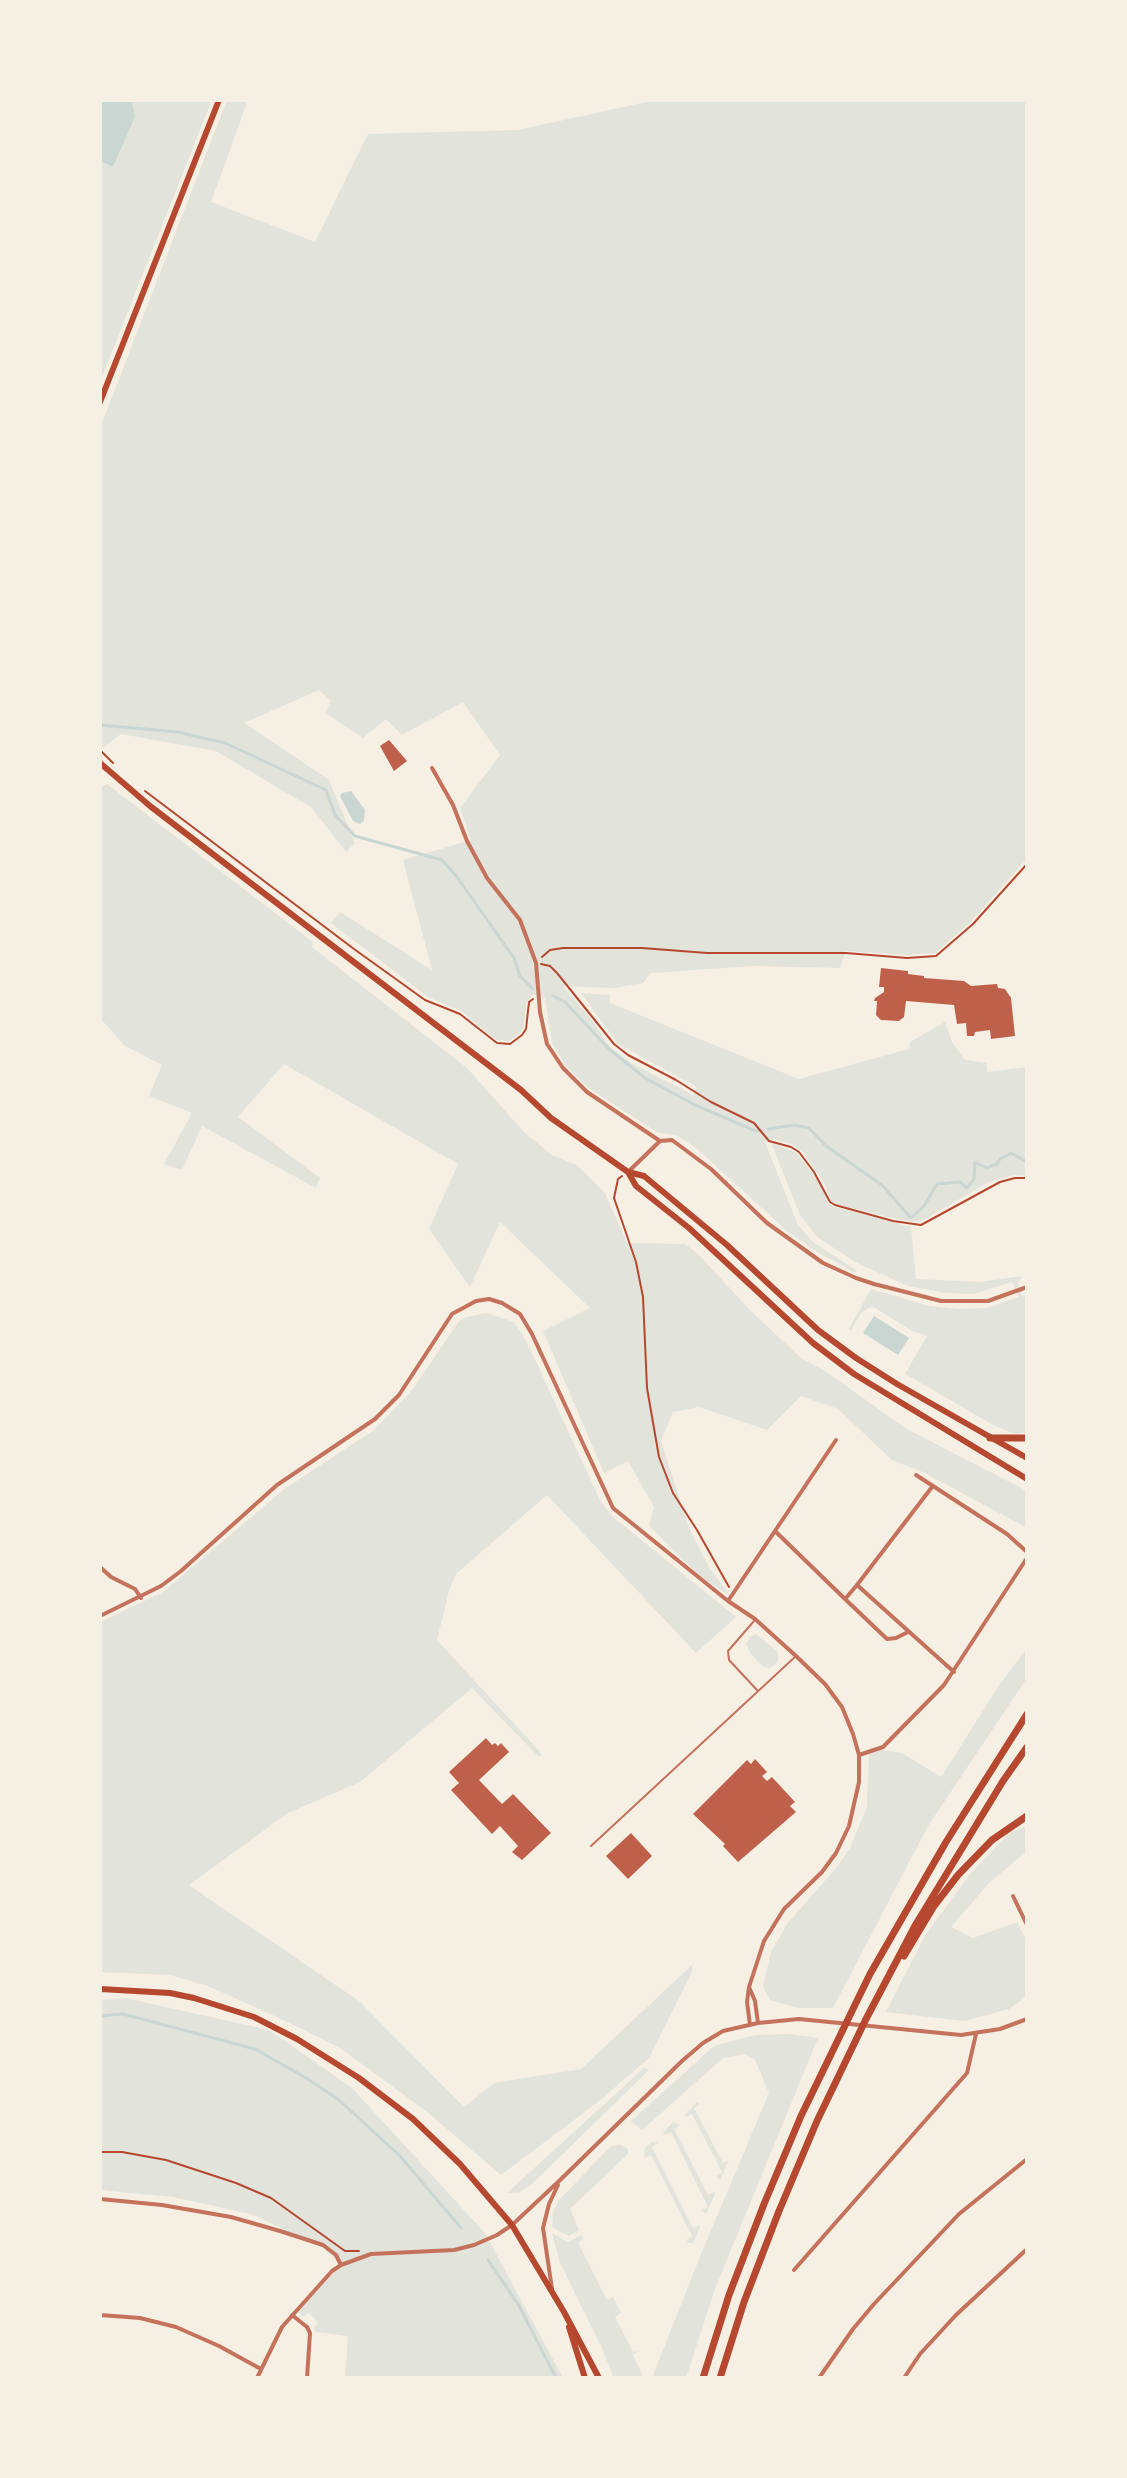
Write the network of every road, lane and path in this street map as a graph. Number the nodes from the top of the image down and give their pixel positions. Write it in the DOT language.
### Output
graph roads {
  1 [pos="219,100"];
  2 [pos="100,402"];
  3 [pos="100,750"];
  4 [pos="100,763"];
  5 [pos="117,767"];
  6 [pos="432,768"];
  7 [pos="136,784"];
  8 [pos="1027,864"];
  9 [pos="536,963"];
  10 [pos="539,994"];
  11 [pos="660,1141"];
  12 [pos="628,1172"];
  13 [pos="1027,1178"];
  14 [pos="1027,1287"];
  15 [pos="990,1438"];
  16 [pos="1027,1438"];
  17 [pos="836,1440"];
  18 [pos="1027,1458"];
  19 [pos="916,1475"];
  20 [pos="1027,1479"];
  21 [pos="932,1487"];
  22 [pos="775,1531"];
  23 [pos="1027,1555"];
  24 [pos="100,1567"];
  25 [pos="857,1585"];
  26 [pos="141,1598"];
  27 [pos="845,1599"];
  28 [pos="728,1601"];
  29 [pos="100,1616"];
  30 [pos="755,1619"];
  31 [pos="908,1632"];
  32 [pos="796,1656"];
  33 [pos="954,1672"];
  34 [pos="758,1691"];
  35 [pos="1027,1714"];
  36 [pos="1027,1747"];
  37 [pos="859,1755"];
  38 [pos="1027,1816"];
  39 [pos="591,1846"];
  40 [pos="1013,1896"];
  41 [pos="1027,1925"];
  42 [pos="749,1987"];
  43 [pos="100,1989"];
  44 [pos="866,2019"];
  45 [pos="1027,2019"];
  46 [pos="758,2023"];
  47 [pos="750,2025"];
  48 [pos="976,2034"];
  49 [pos="100,2152"];
  50 [pos="1027,2159"];
  51 [pos="561,2179"];
  52 [pos="100,2199"];
  53 [pos="512,2225"];
  54 [pos="1027,2249"];
  55 [pos="371,2254"];
  56 [pos="341,2265"];
  57 [pos="794,2270"];
  58 [pos="553,2295"];
  59 [pos="564,2312"];
  60 [pos="100,2315"];
  61 [pos="292,2315"];
  62 [pos="261,2369"];
  63 [pos="257,2378"];
  64 [pos="307,2378"];
  65 [pos="585,2378"];
  66 [pos="599,2378"];
  67 [pos="703,2378"];
  68 [pos="720,2378"];
  69 [pos="819,2378"];
  70 [pos="904,2378"];
  1 -- 2 [label="main road"];
  3 -- 5 [label="path"];
  4 -- 12 [label="main road"];
  6 -- 9 [label="street"];
  7 -- 10 [label="path"];
  8 -- 9 [label="path"];
  9 -- 10 [label="street"];
  9 -- 13 [label="path"];
  10 -- 11 [label="street"];
  11 -- 12 [label="street"];
  11 -- 14 [label="street"];
  12 -- 15 [label="main road"];
  12 -- 20 [label="main road"];
  12 -- 28 [label="path"];
  15 -- 16 [label="highway"];
  15 -- 18 [label="main road"];
  17 -- 22 [label="street"];
  19 -- 21 [label="street"];
  21 -- 23 [label="street"];
  21 -- 25 [label="street"];
  22 -- 27 [label="street"];
  22 -- 28 [label="street"];
  23 -- 33 [label="street"];
  24 -- 26 [label="street"];
  25 -- 27 [label="street"];
  25 -- 31 [label="street"];
  26 -- 28 [label="street"];
  26 -- 29 [label="street"];
  27 -- 31 [label="street"];
  28 -- 30 [label="street"];
  30 -- 32 [label="street"];
  30 -- 34 [label="lane"];
  31 -- 33 [label="street"];
  32 -- 34 [label="lane"];
  32 -- 37 [label="street"];
  33 -- 37 [label="street"];
  34 -- 39 [label="lane"];
  35 -- 67 [label="highway"];
  36 -- 44 [label="highway"];
  37 -- 42 [label="street"];
  38 -- 44 [label="highway"];
  40 -- 41 [label="street"];
  42 -- 46 [label="street"];
  42 -- 47 [label="street"];
  43 -- 53 [label="main road"];
  44 -- 68 [label="highway"];
  45 -- 48 [label="street"];
  46 -- 47 [label="street"];
  46 -- 48 [label="street"];
  47 -- 51 [label="street"];
  48 -- 57 [label="street"];
  49 -- 55 [label="path"];
  50 -- 69 [label="street"];
  51 -- 53 [label="street"];
  51 -- 58 [label="street"];
  52 -- 56 [label="street"];
  53 -- 55 [label="street"];
  53 -- 58 [label="main road"];
  54 -- 70 [label="street"];
  55 -- 56 [label="street"];
  56 -- 61 [label="street"];
  58 -- 59 [label="main road"];
  59 -- 65 [label="main road"];
  59 -- 66 [label="main road"];
  60 -- 62 [label="street"];
  61 -- 62 [label="street"];
  61 -- 64 [label="street"];
  62 -- 63 [label="street"];
}
